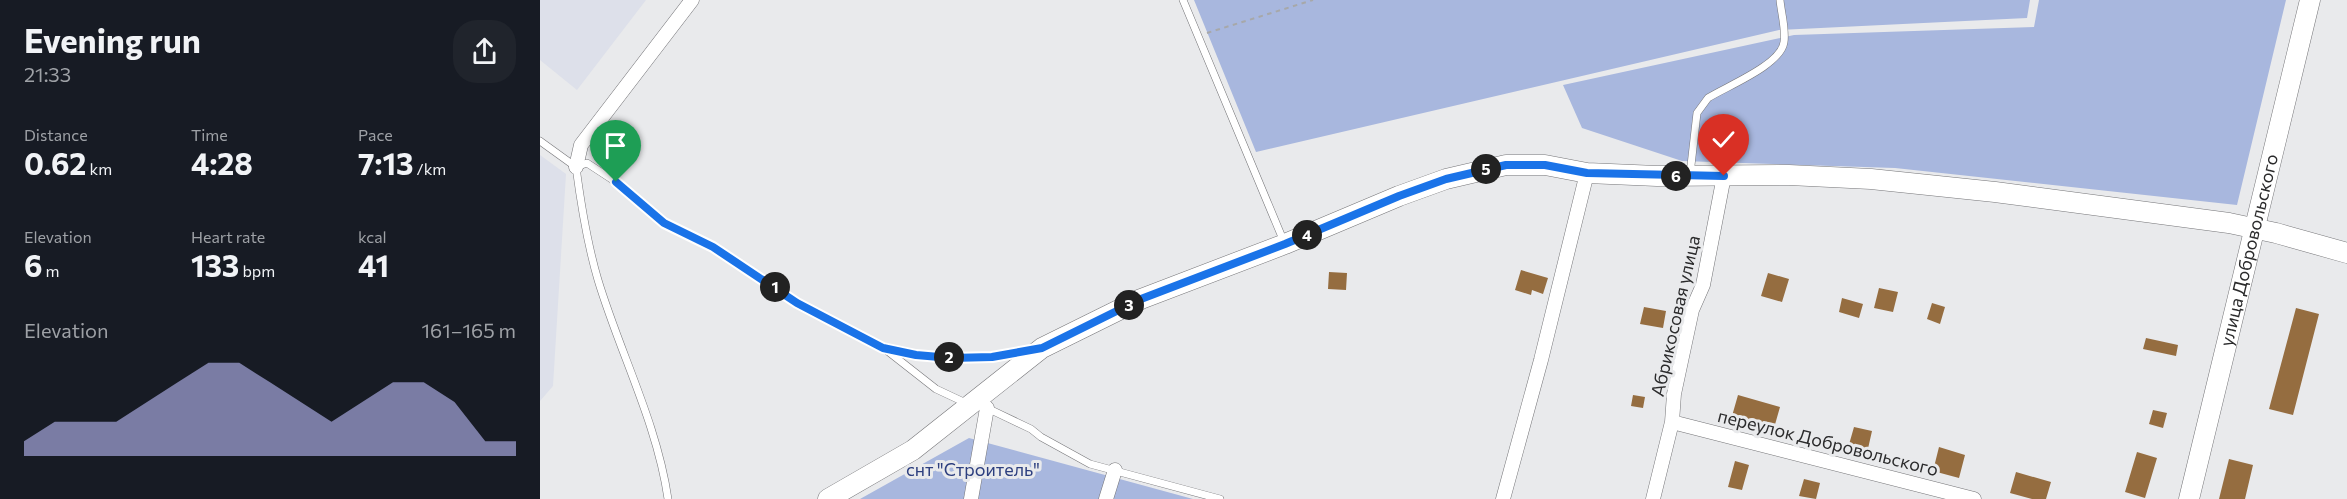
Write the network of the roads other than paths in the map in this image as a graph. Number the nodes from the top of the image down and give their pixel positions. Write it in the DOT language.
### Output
graph roads {
  1 [pos="692,0"];
  2 [pos="1183,0"];
  3 [pos="1780,0"];
  4 [pos="2310,0"];
  5 [pos="540,141"];
  6 [pos="576,167"];
  7 [pos="1587,173"];
  8 [pos="1690,176"];
  9 [pos="1724,176"];
  10 [pos="2254,228"];
  11 [pos="1285,244"];
  12 [pos="2347,253"];
  13 [pos="883,348"];
  14 [pos="1042,348"];
  15 [pos="978,406"];
  16 [pos="1672,422"];
  17 [pos="1115,470"];
  18 [pos="1924,486"];
  19 [pos="845,494"];
  20 [pos="668,499"];
  21 [pos="828,499"];
  22 [pos="971,499"];
  23 [pos="1106,499"];
  24 [pos="1220,499"];
  25 [pos="1503,499"];
  26 [pos="1653,499"];
  27 [pos="1936,499"];
  28 [pos="1974,499"];
  29 [pos="2189,499"];
  1 -- 6 [label="street"];
  2 -- 11 [label="lane"];
  3 -- 8 [label="lane"];
  4 -- 10 [label="street, улица Добровольского"];
  5 -- 6 [label="lane"];
  6 -- 13 [label="lane"];
  6 -- 20 [label="lane"];
  7 -- 8 [label="street"];
  7 -- 11 [label="street"];
  7 -- 25 [label="street"];
  8 -- 9 [label="street"];
  9 -- 10 [label="street"];
  9 -- 16 [label="street, Абрикосовая улица"];
  10 -- 12 [label="street"];
  10 -- 29 [label="street, улица Добровольского"];
  11 -- 14 [label="street"];
  13 -- 14 [label="lane"];
  13 -- 15 [label="lane"];
  14 -- 15 [label="street"];
  15 -- 17 [label="lane"];
  15 -- 19 [label="street"];
  15 -- 22 [label="street"];
  16 -- 18 [label="street, переулок Добровольского"];
  16 -- 26 [label="street, Абрикосовая улица"];
  17 -- 23 [label="street"];
  17 -- 24 [label="lane"];
  18 -- 27 [label="lane"];
  18 -- 28 [label="street, переулок Добровольского"];
  19 -- 21 [label="street"];
}
